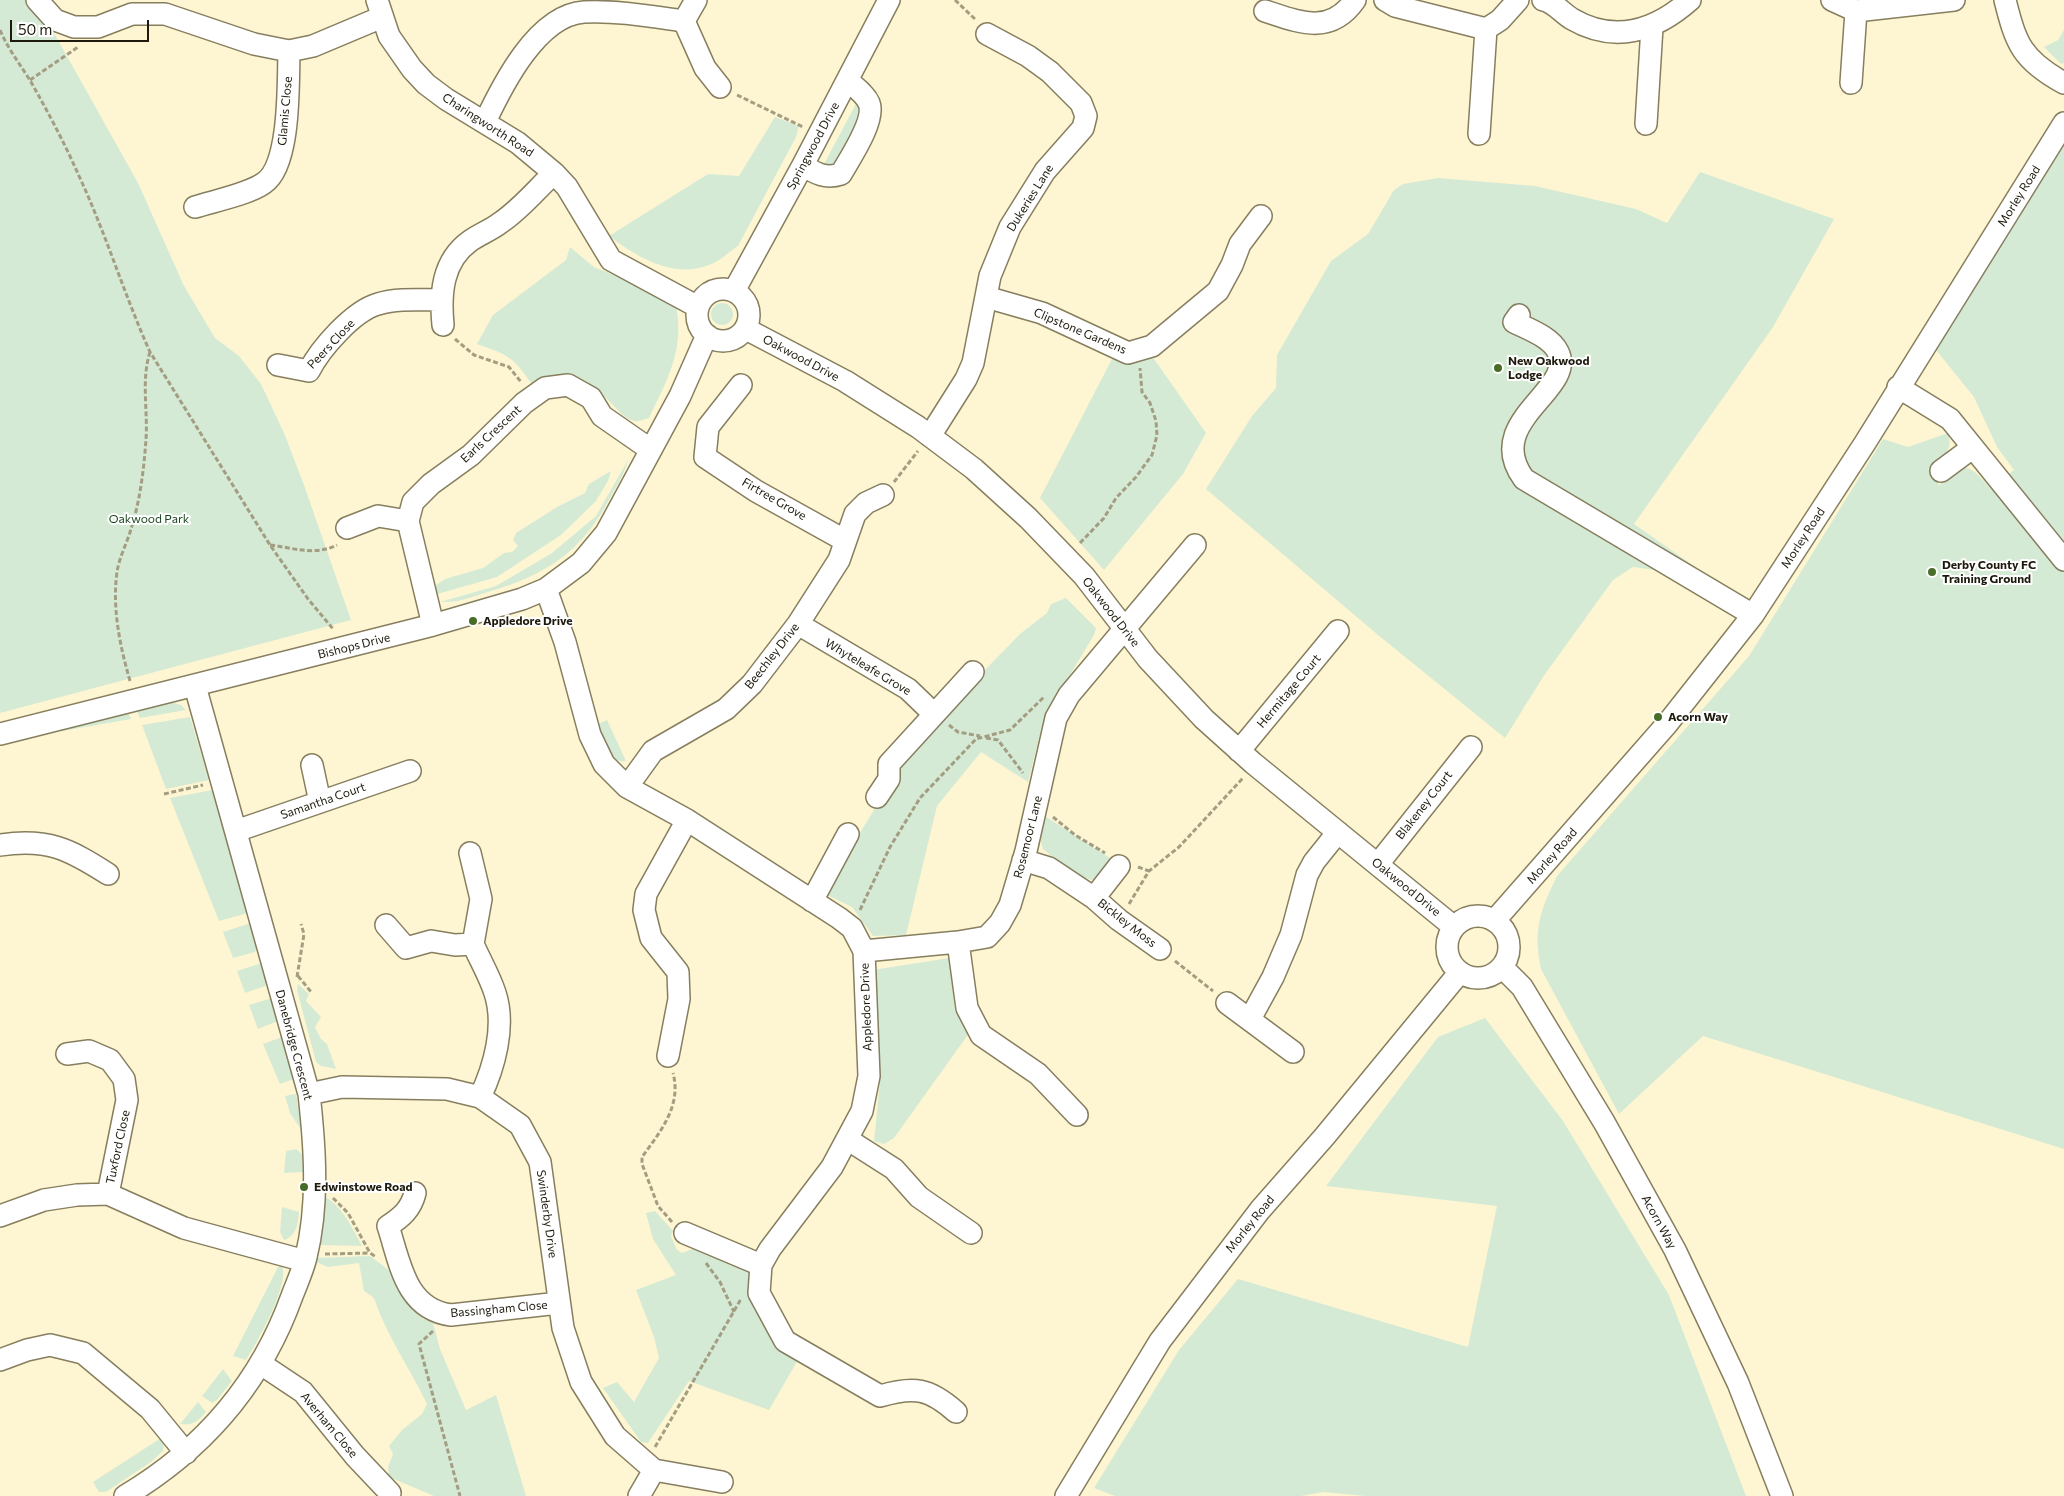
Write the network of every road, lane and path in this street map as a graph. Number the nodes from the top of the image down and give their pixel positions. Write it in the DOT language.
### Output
graph roads {
  1 [pos="37,0"];
  2 [pos="696,0"];
  3 [pos="889,0"];
  4 [pos="955,0"];
  5 [pos="1355,0"];
  6 [pos="1385,0"];
  7 [pos="1518,0"];
  8 [pos="1543,0"];
  9 [pos="1690,0"];
  10 [pos="1832,0"];
  11 [pos="1954,0"];
  12 [pos="2005,0"];
  13 [pos="584,6"];
  14 [pos="116,9"];
  15 [pos="379,9"];
  16 [pos="1856,10"];
  17 [pos="1265,11"];
  18 [pos="684,21"];
  19 [pos="98,27"];
  20 [pos="1652,27"];
  21 [pos="1486,29"];
  22 [pos="0,30"];
  23 [pos="987,34"];
  24 [pos="289,51"];
  25 [pos="30,80"];
  26 [pos="848,80"];
  27 [pos="1851,83"];
  28 [pos="2064,83"];
  29 [pos="720,87"];
  30 [pos="484,122"];
  31 [pos="2064,123"];
  32 [pos="1646,124"];
  33 [pos="1479,134"];
  34 [pos="819,135"];
  35 [pos="803,165"];
  36 [pos="554,173"];
  37 [pos="196,207"];
  38 [pos="1261,216"];
  39 [pos="734,291"];
  40 [pos="986,297"];
  41 [pos="440,300"];
  42 [pos="698,307"];
  43 [pos="1519,315"];
  44 [pos="443,325"];
  45 [pos="746,329"];
  46 [pos="707,335"];
  47 [pos="1139,350"];
  48 [pos="150,352"];
  49 [pos="278,366"];
  50 [pos="741,384"];
  51 [pos="1898,388"];
  52 [pos="532,397"];
  53 [pos="925,441"];
  54 [pos="1972,448"];
  55 [pos="647,456"];
  56 [pos="1942,471"];
  57 [pos="883,495"];
  58 [pos="408,521"];
  59 [pos="347,528"];
  60 [pos="844,540"];
  61 [pos="1195,545"];
  62 [pos="1065,556"];
  63 [pos="2064,560"];
  64 [pos="546,589"];
  65 [pos="1753,615"];
  66 [pos="798,624"];
  67 [pos="433,625"];
  68 [pos="1125,630"];
  69 [pos="1338,631"];
  70 [pos="343,648"];
  71 [pos="973,672"];
  72 [pos="195,686"];
  73 [pos="1051,690"];
  74 [pos="134,699"];
  75 [pos="934,714"];
  76 [pos="0,734"];
  77 [pos="1470,746"];
  78 [pos="1246,757"];
  79 [pos="312,765"];
  80 [pos="410,771"];
  81 [pos="222,781"];
  82 [pos="627,788"];
  83 [pos="164,794"];
  84 [pos="877,797"];
  85 [pos="320,802"];
  86 [pos="687,820"];
  87 [pos="236,831"];
  88 [pos="1338,832"];
  89 [pos="848,834"];
  90 [pos="0,845"];
  91 [pos="470,854"];
  92 [pos="1023,860"];
  93 [pos="1378,864"];
  94 [pos="1119,866"];
  95 [pos="108,874"];
  96 [pos="1094,898"];
  97 [pos="812,901"];
  98 [pos="1119,920"];
  99 [pos="1495,920"];
  100 [pos="301,924"];
  101 [pos="386,925"];
  102 [pos="1454,927"];
  103 [pos="852,928"];
  104 [pos="958,942"];
  105 [pos="473,944"];
  106 [pos="1160,949"];
  107 [pos="864,951"];
  108 [pos="1502,967"];
  109 [pos="1460,972"];
  110 [pos="298,976"];
  111 [pos="293,985"];
  112 [pos="312,993"];
  113 [pos="1227,1002"];
  114 [pos="1250,1019"];
  115 [pos="1293,1052"];
  116 [pos="66,1054"];
  117 [pos="668,1056"];
  118 [pos="309,1094"];
  119 [pos="480,1098"];
  120 [pos="1076,1115"];
  121 [pos="847,1138"];
  122 [pos="314,1185"];
  123 [pos="415,1193"];
  124 [pos="108,1194"];
  125 [pos="0,1216"];
  126 [pos="685,1233"];
  127 [pos="971,1233"];
  128 [pos="370,1253"];
  129 [pos="306,1259"];
  130 [pos="705,1262"];
  131 [pos="761,1265"];
  132 [pos="405,1276"];
  133 [pos="743,1296"];
  134 [pos="559,1303"];
  135 [pos="734,1312"];
  136 [pos="451,1315"];
  137 [pos="0,1360"];
  138 [pos="261,1364"];
  139 [pos="956,1412"];
  140 [pos="186,1453"];
  141 [pos="649,1466"];
  142 [pos="722,1482"];
  143 [pos="390,1493"];
  144 [pos="125,1496"];
  145 [pos="460,1496"];
  146 [pos="639,1496"];
  147 [pos="1066,1496"];
  148 [pos="1782,1496"];
  1 -- 19 [label="street"];
  2 -- 18 [label="street"];
  3 -- 26 [label="street, Springwood Drive"];
  4 -- 23 [label="path"];
  5 -- 17 [label="street"];
  6 -- 21 [label="street"];
  7 -- 21 [label="street"];
  8 -- 20 [label="street"];
  9 -- 20 [label="street"];
  10 -- 16 [label="street"];
  11 -- 16 [label="street"];
  12 -- 28 [label="street"];
  13 -- 18 [label="street"];
  13 -- 30 [label="street"];
  14 -- 19 [label="street"];
  14 -- 24 [label="street"];
  15 -- 24 [label="street"];
  15 -- 30 [label="street, Charingworth Road"];
  16 -- 27 [label="street"];
  18 -- 29 [label="street"];
  19 -- 25 [label="path"];
  20 -- 32 [label="street"];
  21 -- 33 [label="street"];
  22 -- 25 [label="path"];
  23 -- 40 [label="street, Dukeries Lane"];
  24 -- 37 [label="street, Glamis Close"];
  25 -- 48 [label="path"];
  26 -- 34 [label="street, Springwood Drive"];
  26 -- 35 [label="street"];
  29 -- 34 [label="path"];
  30 -- 36 [label="street, Charingworth Road"];
  31 -- 51 [label="street, Morley Road"];
  34 -- 35 [label="street, Springwood Drive"];
  35 -- 39 [label="street, Springwood Drive"];
  36 -- 41 [label="street"];
  36 -- 42 [label="street, Charingworth Road"];
  38 -- 47 [label="street, Clipstone Gardens"];
  39 -- 42 [label="street"];
  39 -- 45 [label="street"];
  40 -- 47 [label="street, Clipstone Gardens"];
  40 -- 53 [label="street, Dukeries Lane"];
  41 -- 44 [label="street"];
  41 -- 49 [label="street, Peers Close"];
  42 -- 46 [label="street"];
  43 -- 65 [label="street"];
  44 -- 52 [label="path"];
  45 -- 46 [label="street"];
  45 -- 53 [label="street, Oakwood Drive"];
  46 -- 55 [label="street"];
  47 -- 62 [label="path"];
  48 -- 70 [label="path"];
  48 -- 74 [label="path"];
  50 -- 60 [label="street, Firtree Grove"];
  51 -- 54 [label="street"];
  51 -- 65 [label="street, Morley Road"];
  52 -- 55 [label="street, Earls Crescent"];
  52 -- 58 [label="street, Earls Crescent"];
  53 -- 57 [label="path"];
  53 -- 62 [label="street, Oakwood Drive"];
  54 -- 56 [label="street"];
  54 -- 63 [label="street"];
  55 -- 64 [label="street, Bishops Drive"];
  57 -- 60 [label="street, Beechley Drive"];
  58 -- 59 [label="street"];
  58 -- 67 [label="street"];
  60 -- 66 [label="street, Beechley Drive"];
  61 -- 68 [label="street, Rosemoor Lane"];
  62 -- 68 [label="street, Oakwood Drive"];
  64 -- 67 [label="street, Bishops Drive"];
  64 -- 82 [label="street, Appledore Drive"];
  65 -- 99 [label="street, Morley Road"];
  66 -- 75 [label="street, Whyteleafe Grove"];
  66 -- 82 [label="street, Beechley Drive"];
  67 -- 70 [label="street, Bishops Drive"];
  68 -- 78 [label="street, Oakwood Drive"];
  68 -- 92 [label="street, Rosemoor Lane"];
  69 -- 78 [label="street, Hermitage Court"];
  70 -- 72 [label="street, Bishops Drive"];
  71 -- 75 [label="street"];
  72 -- 74 [label="street, Bishops Drive"];
  72 -- 81 [label="street, Danebridge Crescent"];
  73 -- 103 [label="path"];
  74 -- 76 [label="street, Bishops Drive"];
  75 -- 84 [label="street"];
  77 -- 93 [label="street, Blakeney Court"];
  78 -- 88 [label="street, Oakwood Drive"];
  78 -- 98 [label="path"];
  79 -- 85 [label="street"];
  80 -- 85 [label="street, Samantha Court"];
  81 -- 83 [label="path"];
  81 -- 87 [label="street, Danebridge Crescent"];
  82 -- 86 [label="street, Appledore Drive"];
  85 -- 87 [label="street, Samantha Court"];
  86 -- 97 [label="street, Appledore Drive"];
  86 -- 117 [label="street"];
  87 -- 118 [label="street, Danebridge Crescent"];
  88 -- 93 [label="street, Oakwood Drive"];
  88 -- 114 [label="street"];
  89 -- 97 [label="street"];
  90 -- 95 [label="street"];
  91 -- 105 [label="street"];
  92 -- 96 [label="street, Bickley Moss"];
  92 -- 104 [label="street, Rosemoor Lane"];
  93 -- 102 [label="street, Oakwood Drive"];
  94 -- 96 [label="street, Bickley Moss"];
  96 -- 98 [label="street, Bickley Moss"];
  97 -- 103 [label="street, Appledore Drive"];
  98 -- 106 [label="street, Bickley Moss"];
  99 -- 102 [label="street"];
  99 -- 108 [label="street"];
  100 -- 110 [label="path"];
  101 -- 105 [label="street"];
  102 -- 109 [label="street"];
  103 -- 107 [label="street, Appledore Drive"];
  104 -- 107 [label="street, Rosemoor Lane"];
  104 -- 120 [label="street"];
  105 -- 119 [label="street"];
  106 -- 113 [label="path"];
  107 -- 121 [label="street, Appledore Drive"];
  108 -- 109 [label="street"];
  108 -- 148 [label="street, Acorn Way"];
  109 -- 147 [label="street, Morley Road"];
  110 -- 111 [label="path"];
  110 -- 112 [label="path"];
  113 -- 114 [label="street"];
  114 -- 115 [label="street"];
  116 -- 124 [label="street, Tuxford Close"];
  117 -- 126 [label="path"];
  118 -- 119 [label="street, Swinderby Drive"];
  118 -- 122 [label="street, Danebridge Crescent"];
  119 -- 134 [label="street, Swinderby Drive"];
  121 -- 127 [label="street"];
  121 -- 131 [label="street, Appledore Drive"];
  122 -- 128 [label="path"];
  122 -- 129 [label="street, Danebridge Crescent"];
  123 -- 132 [label="street, Bassingham Close"];
  124 -- 125 [label="street"];
  124 -- 129 [label="street"];
  126 -- 131 [label="street"];
  128 -- 129 [label="path"];
  128 -- 132 [label="path"];
  129 -- 138 [label="street, Danebridge Crescent"];
  130 -- 135 [label="path"];
  131 -- 139 [label="street, Appledore Drive"];
  132 -- 136 [label="street, Bassingham Close"];
  133 -- 135 [label="path"];
  134 -- 136 [label="street, Bassingham Close"];
  134 -- 141 [label="street, Swinderby Drive"];
  135 -- 141 [label="path"];
  136 -- 145 [label="path"];
  137 -- 140 [label="street"];
  138 -- 140 [label="street, Danebridge Crescent"];
  138 -- 143 [label="street, Averham Close"];
  140 -- 144 [label="street, Danebridge Crescent"];
  141 -- 142 [label="street"];
  141 -- 146 [label="street"];
}
